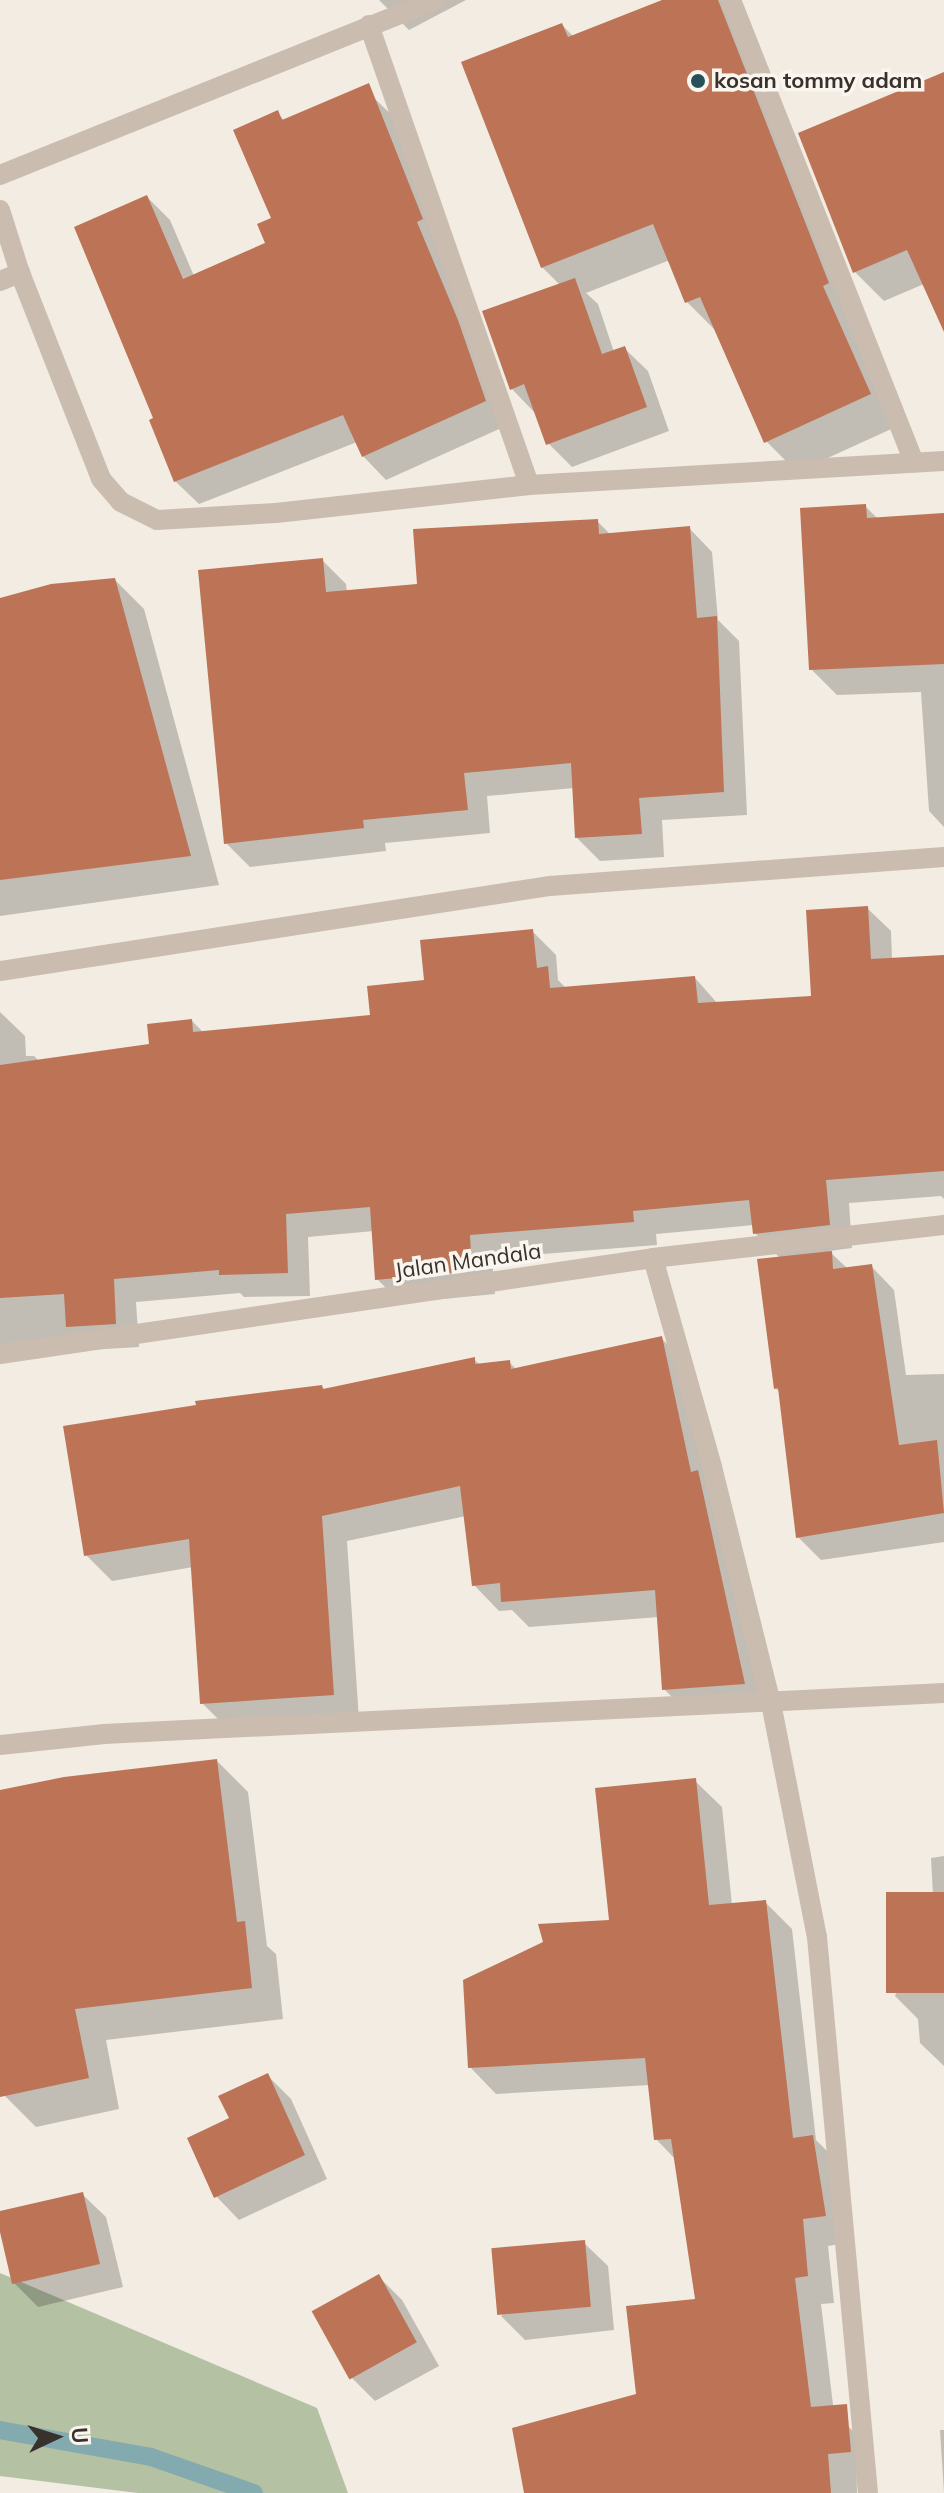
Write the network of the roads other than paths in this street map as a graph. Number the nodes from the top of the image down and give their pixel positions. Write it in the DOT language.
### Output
graph roads {
  1 [pos="435,0"];
  2 [pos="731,0"];
  3 [pos="369,25"];
  4 [pos="0,175"];
  5 [pos="0,210"];
  6 [pos="20,273"];
  7 [pos="0,281"];
  8 [pos="944,461"];
  9 [pos="914,462"];
  10 [pos="529,485"];
  11 [pos="944,857"];
  12 [pos="0,971"];
  13 [pos="944,1225"];
  14 [pos="653,1258"];
  15 [pos="0,1354"];
  16 [pos="944,1693"];
  17 [pos="771,1703"];
  18 [pos="0,1745"];
  19 [pos="868,2493"];
  1 -- 3 [label="street"];
  2 -- 9 [label="street"];
  3 -- 4 [label="street"];
  3 -- 10 [label="street"];
  5 -- 6 [label="street"];
  6 -- 7 [label="street"];
  6 -- 10 [label="street"];
  8 -- 9 [label="street"];
  9 -- 10 [label="street"];
  11 -- 12 [label="street"];
  13 -- 14 [label="street, Jalan Mandala"];
  14 -- 15 [label="street, Jalan Mandala"];
  14 -- 17 [label="street"];
  16 -- 17 [label="street"];
  17 -- 18 [label="street"];
  17 -- 19 [label="street"];
}
